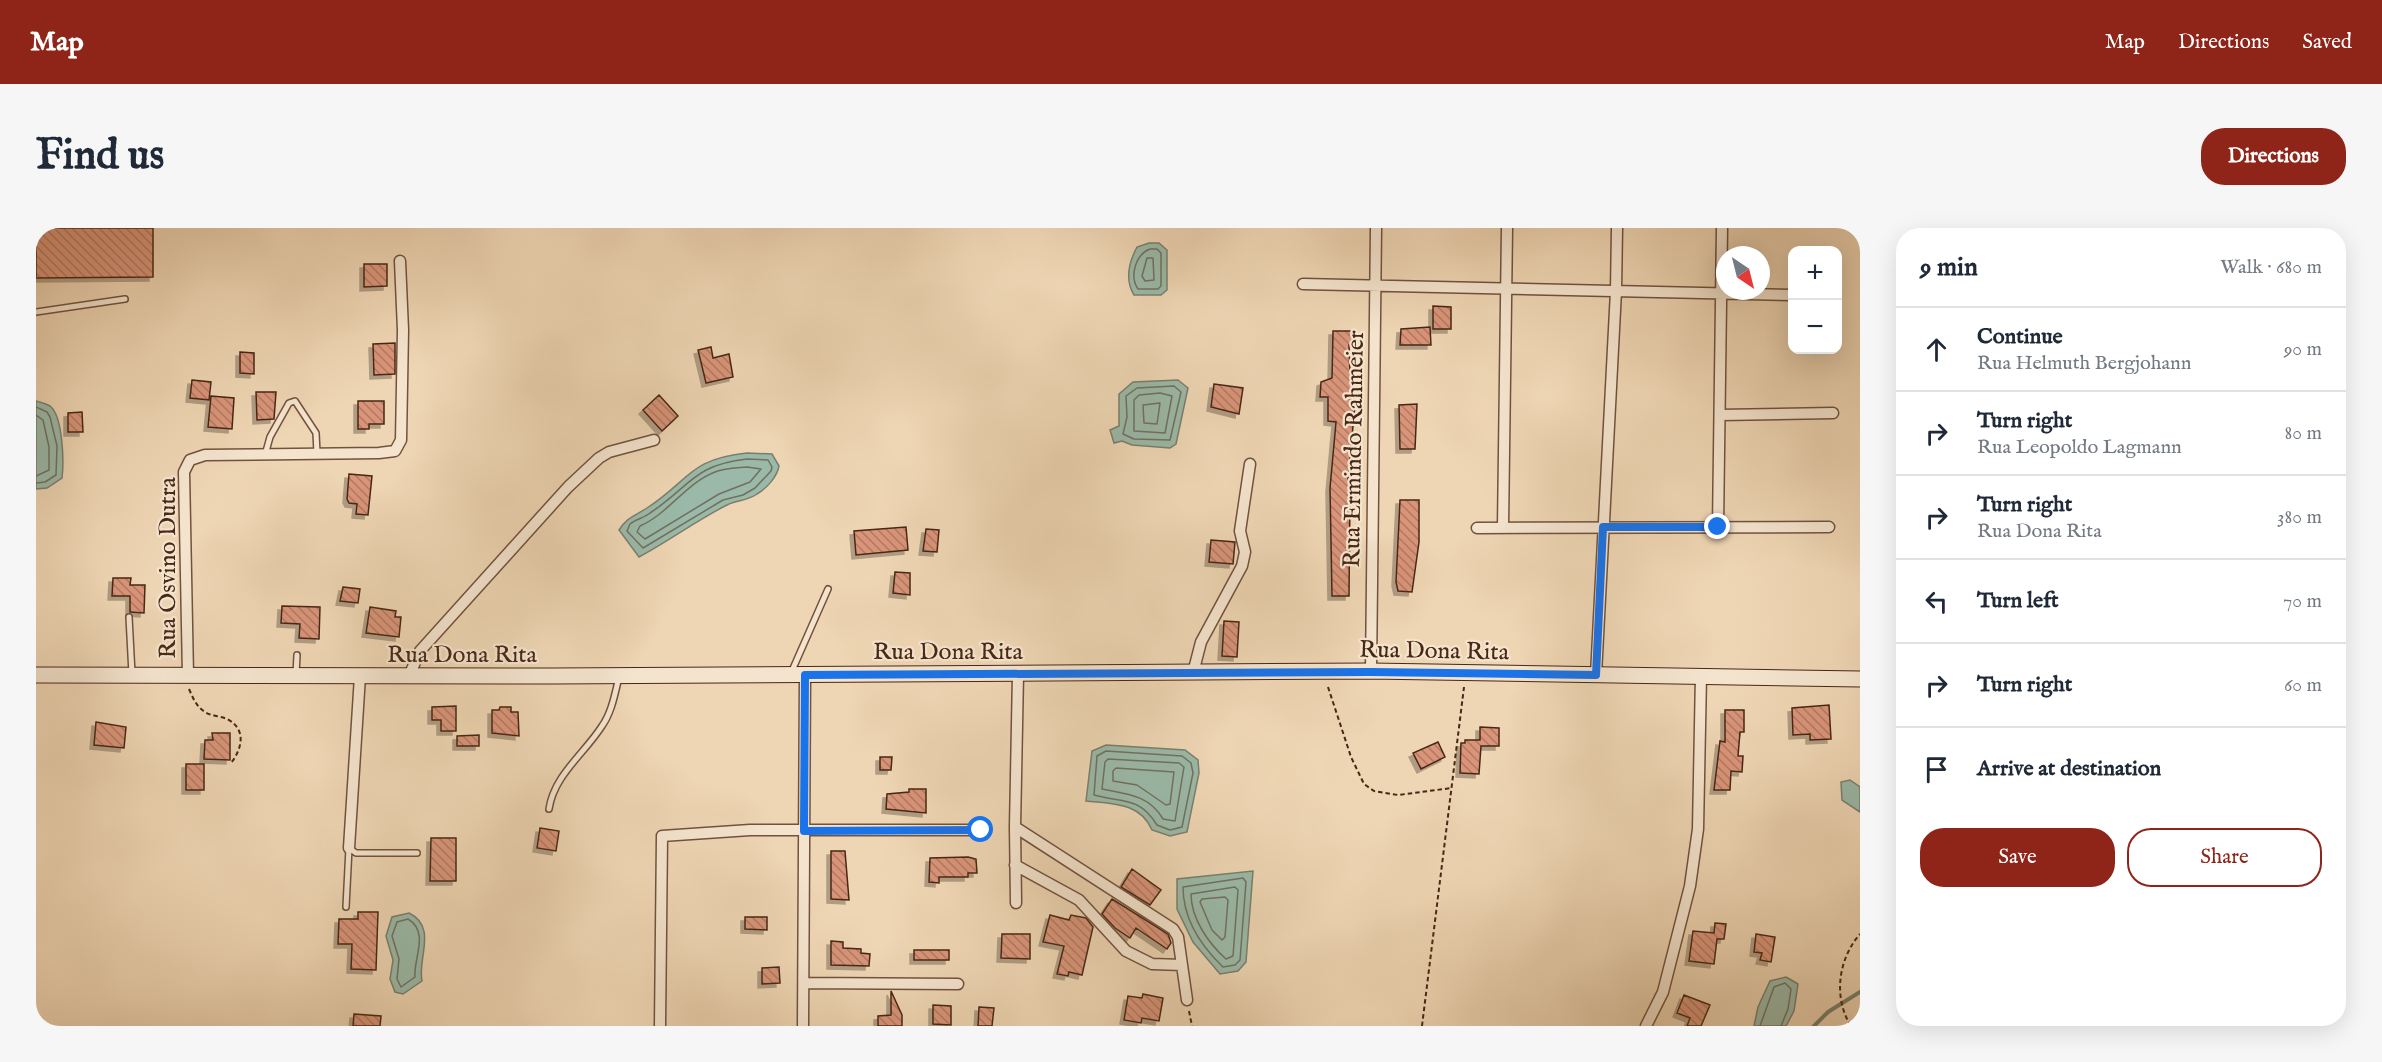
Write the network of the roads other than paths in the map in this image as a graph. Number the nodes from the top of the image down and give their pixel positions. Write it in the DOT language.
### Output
graph roads {
  1 [pos="1377,228"];
  2 [pos="1507,228"];
  3 [pos="1617,228"];
  4 [pos="1722,228"];
  5 [pos="1722,246"];
  6 [pos="400,261"];
  7 [pos="1304,284"];
  8 [pos="1376,286"];
  9 [pos="1506,287"];
  10 [pos="1616,291"];
  11 [pos="1716,294"];
  12 [pos="1770,295"];
  13 [pos="1788,295"];
  14 [pos="125,299"];
  15 [pos="1722,300"];
  16 [pos="36,312"];
  17 [pos="1833,413"];
  18 [pos="1720,415"];
  19 [pos="654,440"];
  20 [pos="265,455"];
  21 [pos="316,455"];
  22 [pos="1250,464"];
  23 [pos="1503,527"];
  24 [pos="1603,527"];
  25 [pos="1718,527"];
  26 [pos="1829,527"];
  27 [pos="1477,528"];
  28 [pos="828,589"];
  29 [pos="129,616"];
  30 [pos="297,655"];
  31 [pos="1371,672"];
  32 [pos="1193,673"];
  33 [pos="1018,674"];
  34 [pos="36,675"];
  35 [pos="619,675"];
  36 [pos="798,675"];
  37 [pos="1596,675"];
  38 [pos="1701,675"];
  39 [pos="132,676"];
  40 [pos="186,676"];
  41 [pos="296,676"];
  42 [pos="360,676"];
  43 [pos="409,676"];
  44 [pos="1860,679"];
  45 [pos="549,809"];
  46 [pos="1015,827"];
  47 [pos="981,830"];
  48 [pos="804,831"];
  49 [pos="349,848"];
  50 [pos="417,854"];
  51 [pos="1015,865"];
  52 [pos="1016,903"];
  53 [pos="346,907"];
  54 [pos="1182,965"];
  55 [pos="804,983"];
  56 [pos="958,984"];
  57 [pos="1187,1000"];
  58 [pos="660,1026"];
  59 [pos="803,1026"];
  60 [pos="1646,1026"];
  1 -- 8 [label="street, Rua Ermindo Rahmeier"];
  2 -- 9 [label="street"];
  3 -- 10 [label="street"];
  4 -- 5 [label="street"];
  6 -- 21 [label="street"];
  7 -- 8 [label="street"];
  8 -- 9 [label="street"];
  8 -- 31 [label="street, Rua Ermindo Rahmeier"];
  9 -- 10 [label="street"];
  9 -- 23 [label="street"];
  10 -- 11 [label="street"];
  10 -- 24 [label="street"];
  12 -- 13 [label="street"];
  14 -- 16 [label="lane"];
  15 -- 18 [label="street"];
  17 -- 18 [label="street"];
  18 -- 25 [label="street"];
  19 -- 43 [label="street"];
  20 -- 21 [label="street"];
  20 -- 21 [label="lane"];
  20 -- 40 [label="street, Rua Osvino Dutra"];
  22 -- 32 [label="street"];
  23 -- 24 [label="street"];
  23 -- 27 [label="street"];
  24 -- 25 [label="street"];
  24 -- 37 [label="street"];
  25 -- 26 [label="street"];
  28 -- 36 [label="lane"];
  29 -- 39 [label="lane"];
  30 -- 41 [label="lane"];
  31 -- 32 [label="main road, Rua Dona Rita"];
  31 -- 37 [label="main road, Rua Dona Rita"];
  32 -- 33 [label="main road, Rua Dona Rita"];
  33 -- 36 [label="main road, Rua Dona Rita"];
  33 -- 46 [label="street"];
  34 -- 39 [label="main road, Rua Dona Rita"];
  35 -- 36 [label="main road, Rua Dona Rita"];
  35 -- 43 [label="main road, Rua Dona Rita"];
  35 -- 45 [label="lane"];
  36 -- 48 [label="street"];
  37 -- 38 [label="main road, Rua Dona Rita"];
  38 -- 44 [label="main road, Rua Dona Rita"];
  38 -- 60 [label="street"];
  39 -- 40 [label="main road, Rua Dona Rita"];
  40 -- 41 [label="main road, Rua Dona Rita"];
  41 -- 42 [label="main road, Rua Dona Rita"];
  42 -- 43 [label="main road, Rua Dona Rita"];
  42 -- 49 [label="street"];
  46 -- 51 [label="street"];
  46 -- 54 [label="street"];
  47 -- 48 [label="street"];
  48 -- 55 [label="street"];
  48 -- 58 [label="street"];
  49 -- 50 [label="lane"];
  49 -- 53 [label="lane"];
  51 -- 52 [label="street"];
  51 -- 54 [label="street"];
  54 -- 57 [label="street"];
  55 -- 56 [label="street"];
  55 -- 59 [label="street"];
}
